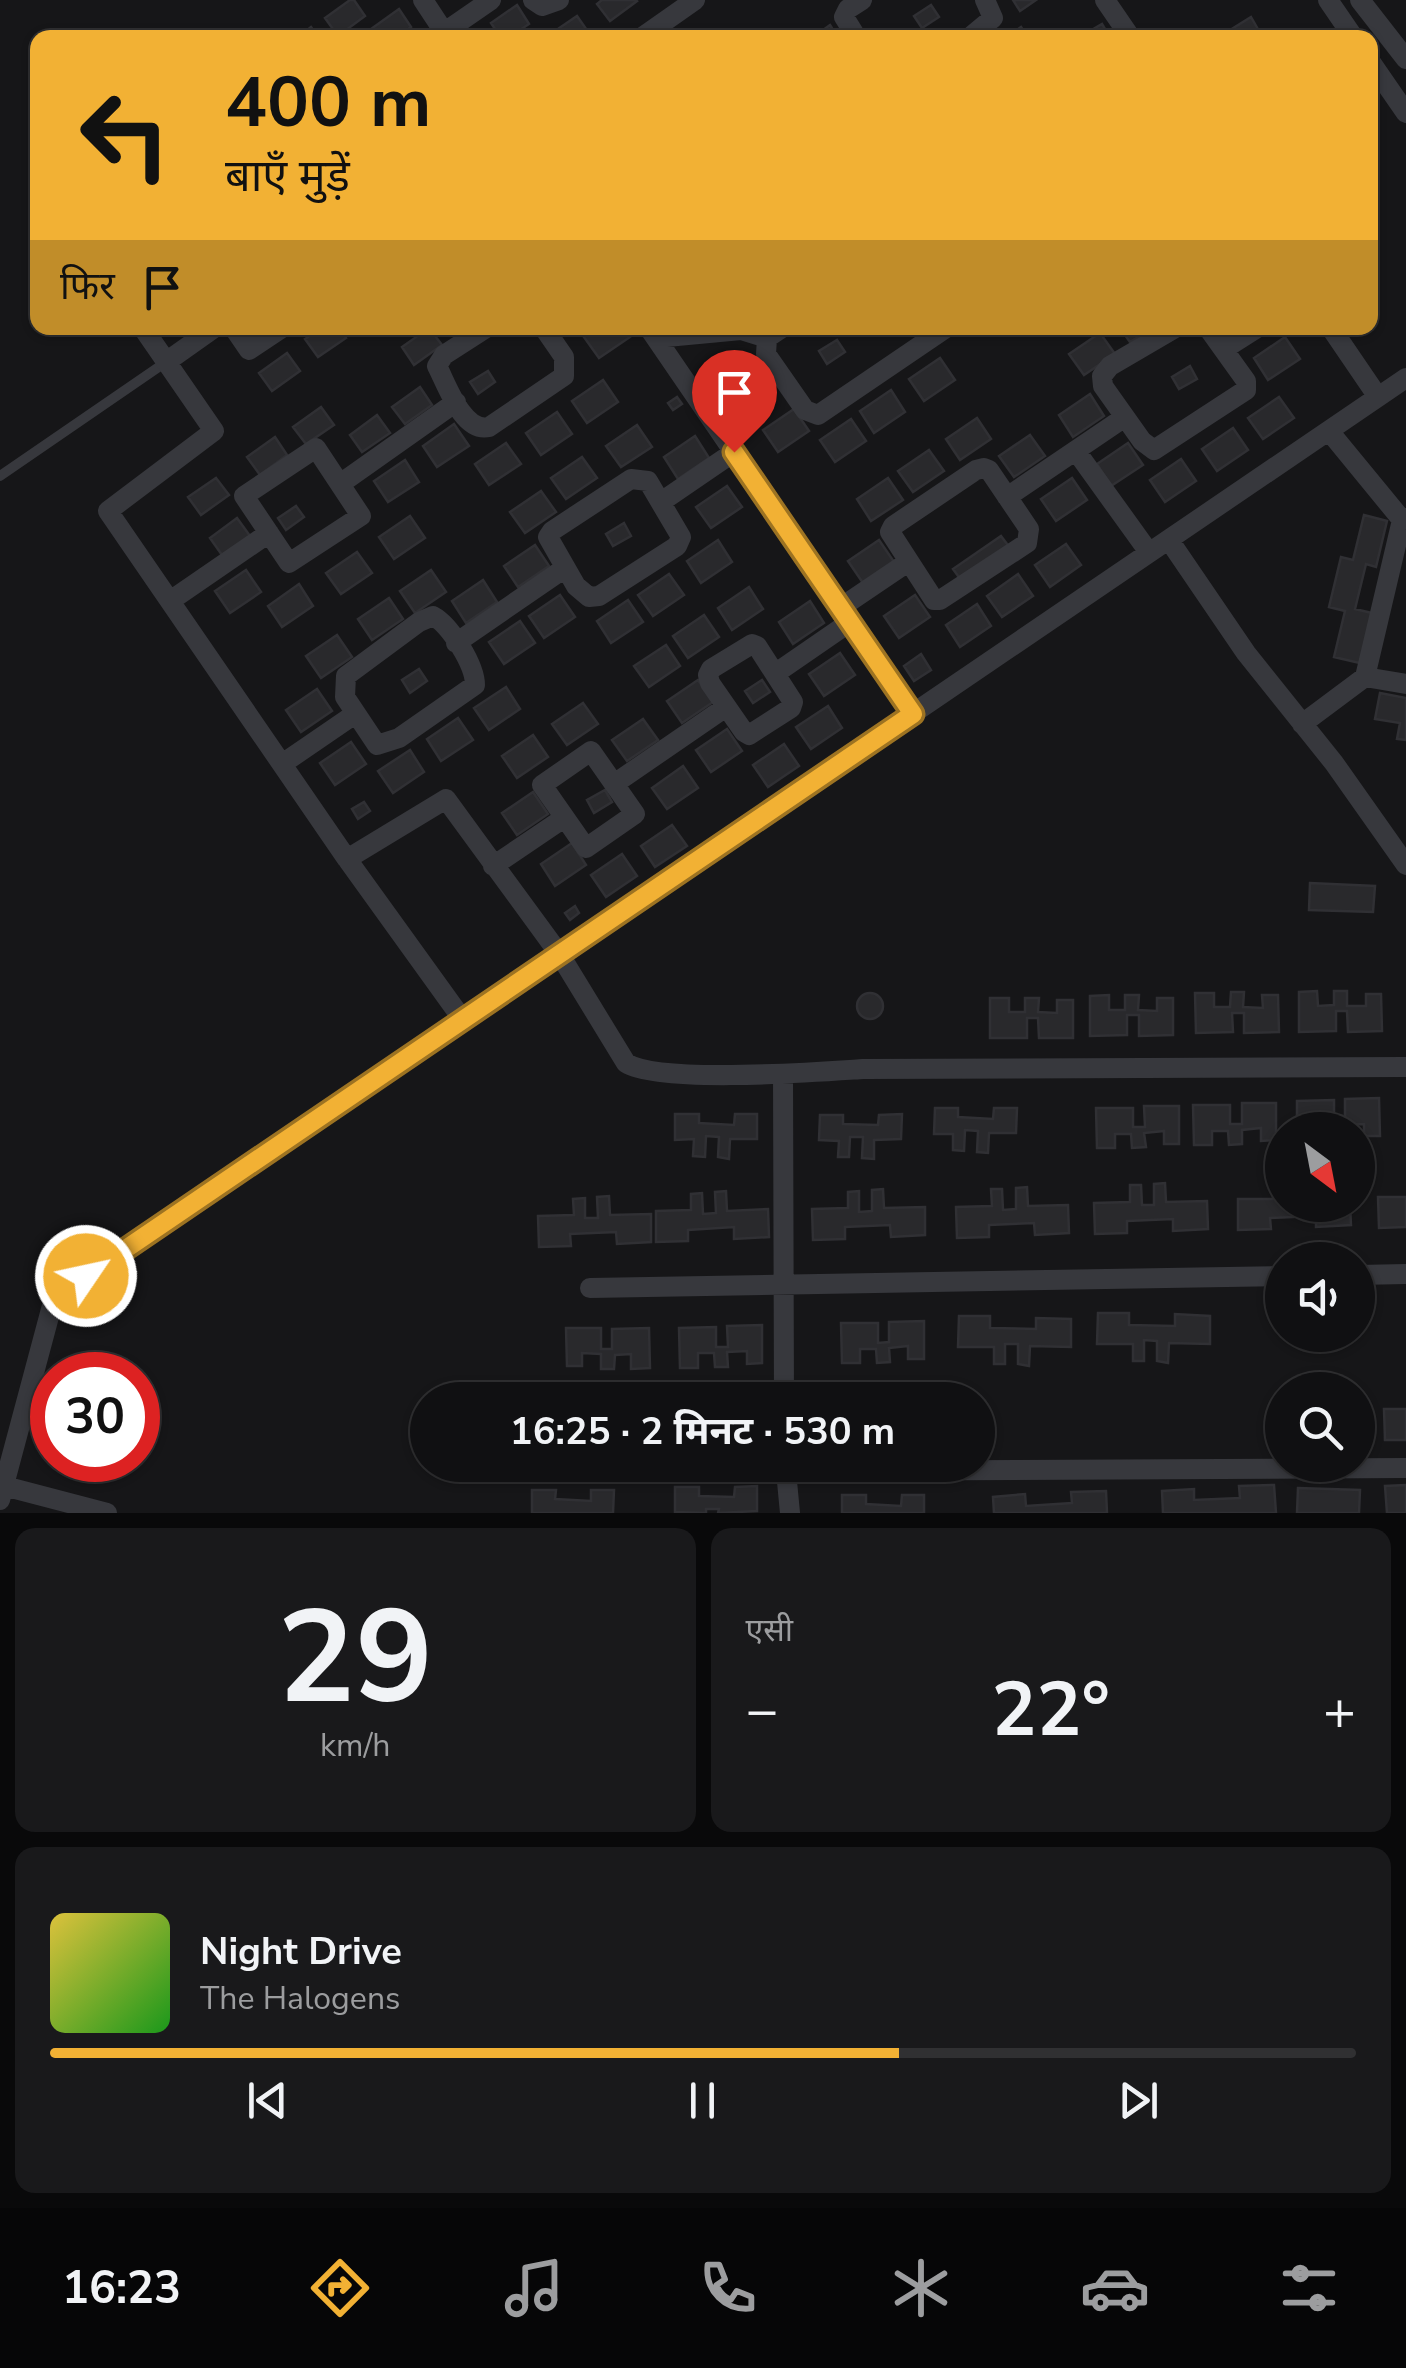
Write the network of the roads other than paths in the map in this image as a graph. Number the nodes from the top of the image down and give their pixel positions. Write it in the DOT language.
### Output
graph roads {
  1 [pos="423,0"];
  2 [pos="491,0"];
  3 [pos="532,0"];
  4 [pos="559,0"];
  5 [pos="695,0"];
  6 [pos="862,0"];
  7 [pos="985,0"];
  8 [pos="1105,0"];
  9 [pos="1328,0"];
  10 [pos="1360,0"];
  11 [pos="440,30"];
  12 [pos="451,30"];
  13 [pos="653,30"];
  14 [pos="851,30"];
  15 [pos="979,30"];
  16 [pos="1126,30"];
  17 [pos="1349,30"];
  18 [pos="1406,58"];
  19 [pos="1378,73"];
  20 [pos="1406,113"];
  21 [pos="148,335"];
  22 [pos="204,335"];
  23 [pos="239,335"];
  24 [pos="272,335"];
  25 [pos="476,335"];
  26 [pos="555,335"];
  27 [pos="653,335"];
  28 [pos="774,335"];
  29 [pos="936,335"];
  30 [pos="1163,335"];
  31 [pos="1213,335"];
  32 [pos="1245,335"];
  33 [pos="1336,335"];
  34 [pos="1224,349"];
  35 [pos="166,362"];
  36 [pos="1406,378"];
  37 [pos="1378,397"];
  38 [pos="456,402"];
  39 [pos="1125,417"];
  40 [pos="1328,430"];
  41 [pos="1076,451"];
  42 [pos="734,452"];
  43 [pos="0,476"];
  44 [pos="340,484"];
  45 [pos="1006,497"];
  46 [pos="661,502"];
  47 [pos="1404,519"];
  48 [pos="269,533"];
  49 [pos="1169,540"];
  50 [pos="1148,552"];
  51 [pos="908,562"];
  52 [pos="565,568"];
  53 [pos="170,601"];
  54 [pos="845,615"];
  55 [pos="456,644"];
  56 [pos="776,673"];
  57 [pos="1365,677"];
  58 [pos="1406,684"];
  59 [pos="726,707"];
  60 [pos="355,714"];
  61 [pos="913,714"];
  62 [pos="1302,724"];
  63 [pos="282,764"];
  64 [pos="614,784"];
  65 [pos="564,818"];
  66 [pos="347,858"];
  67 [pos="1406,865"];
  68 [pos="493,866"];
  69 [pos="560,956"];
  70 [pos="463,1020"];
  71 [pos="1406,1067"];
  72 [pos="783,1074"];
  73 [pos="1406,1274"];
  74 [pos="1375,1275"];
  75 [pos="1265,1276"];
  76 [pos="782,1285"];
  77 [pos="590,1288"];
  78 [pos="784,1382"];
  79 [pos="995,1468"];
  80 [pos="1406,1468"];
  81 [pos="787,1482"];
  82 [pos="2,1494"];
  83 [pos="38,1504"];
  84 [pos="108,1513"];
  85 [pos="790,1513"];
  1 -- 11 [label="street"];
  2 -- 12 [label="street"];
  3 -- 4 [label="street"];
  5 -- 13 [label="street"];
  6 -- 14 [label="street"];
  7 -- 15 [label="street"];
  8 -- 16 [label="street"];
  9 -- 17 [label="street"];
  10 -- 18 [label="street"];
  19 -- 20 [label="street"];
  21 -- 35 [label="street"];
  22 -- 35 [label="street"];
  23 -- 24 [label="street"];
  25 -- 38 [label="street"];
  26 -- 38 [label="street"];
  27 -- 42 [label="street"];
  28 -- 29 [label="street"];
  30 -- 39 [label="street"];
  31 -- 34 [label="street"];
  32 -- 34 [label="street"];
  33 -- 37 [label="street"];
  34 -- 39 [label="street"];
  35 -- 43 [label="lane"];
  35 -- 53 [label="street"];
  36 -- 37 [label="street"];
  37 -- 40 [label="street"];
  38 -- 44 [label="street"];
  39 -- 41 [label="street"];
  40 -- 47 [label="street"];
  40 -- 49 [label="street"];
  41 -- 45 [label="street"];
  41 -- 50 [label="street"];
  42 -- 46 [label="street"];
  42 -- 54 [label="street"];
  44 -- 48 [label="street"];
  44 -- 48 [label="street"];
  45 -- 51 [label="street"];
  45 -- 51 [label="street"];
  46 -- 52 [label="street"];
  46 -- 52 [label="street"];
  47 -- 57 [label="street"];
  48 -- 53 [label="street"];
  49 -- 50 [label="street"];
  49 -- 62 [label="street"];
  50 -- 61 [label="street"];
  51 -- 54 [label="street"];
  52 -- 55 [label="street"];
  53 -- 63 [label="street"];
  54 -- 56 [label="street"];
  54 -- 61 [label="street"];
  55 -- 60 [label="street"];
  55 -- 60 [label="street"];
  56 -- 59 [label="street"];
  56 -- 59 [label="street"];
  57 -- 58 [label="street"];
  57 -- 62 [label="street"];
  59 -- 64 [label="street"];
  60 -- 63 [label="street"];
  61 -- 69 [label="street"];
  62 -- 67 [label="street"];
  63 -- 66 [label="street"];
  64 -- 65 [label="street"];
  64 -- 65 [label="street"];
  65 -- 68 [label="street"];
  66 -- 68 [label="street"];
  66 -- 70 [label="street"];
  68 -- 69 [label="street"];
  69 -- 70 [label="street"];
  69 -- 72 [label="street"];
  70 -- 82 [label="street"];
  71 -- 72 [label="street"];
  72 -- 76 [label="street"];
  73 -- 74 [label="street"];
  75 -- 76 [label="street"];
  76 -- 77 [label="street"];
  76 -- 78 [label="street"];
  79 -- 80 [label="street"];
  81 -- 85 [label="street"];
  82 -- 83 [label="street"];
  83 -- 84 [label="street"];
}
